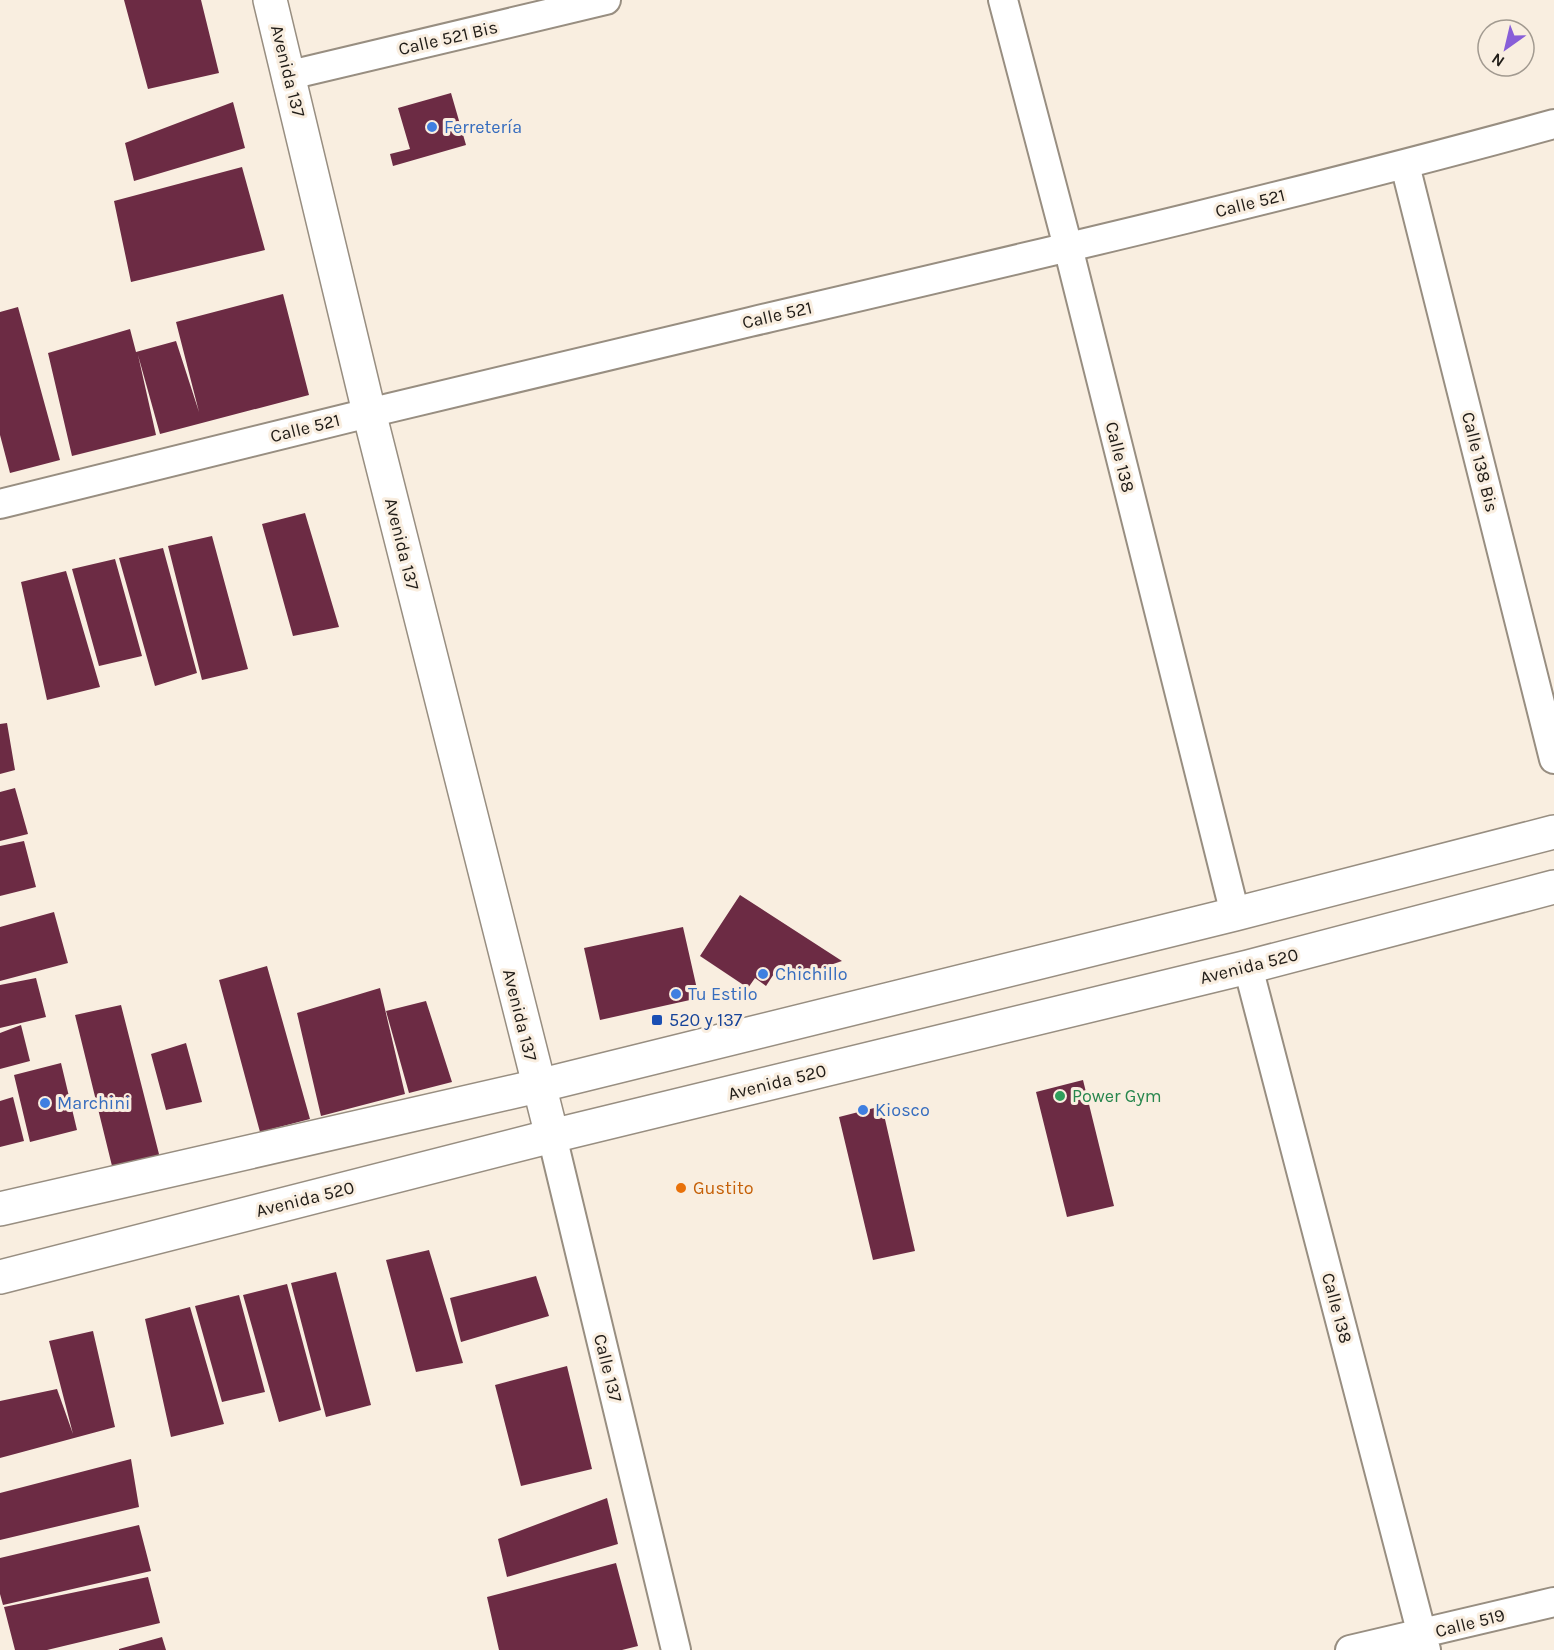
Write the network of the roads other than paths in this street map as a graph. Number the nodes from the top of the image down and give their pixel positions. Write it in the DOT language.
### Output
graph roads {
  1 [pos="270,0"];
  2 [pos="606,0"];
  3 [pos="1004,0"];
  4 [pos="290,75"];
  5 [pos="1554,124"];
  6 [pos="1406,165"];
  7 [pos="1068,247"];
  8 [pos="369,412"];
  9 [pos="0,504"];
  10 [pos="1554,759"];
  11 [pos="1554,832"];
  12 [pos="1554,887"];
  13 [pos="1235,914"];
  14 [pos="1248,967"];
  15 [pos="538,1086"];
  16 [pos="552,1136"];
  17 [pos="0,1209"];
  18 [pos="0,1277"];
  19 [pos="1554,1602"];
  20 [pos="1424,1642"];
  21 [pos="676,1650"];
  22 [pos="1350,1650"];
  1 -- 4 [label="main road, Avenida 137"];
  2 -- 4 [label="street, Calle 521 Bis"];
  3 -- 7 [label="street, Calle 138"];
  4 -- 8 [label="main road, Avenida 137"];
  5 -- 6 [label="street, Calle 521"];
  6 -- 7 [label="street, Calle 521"];
  6 -- 10 [label="street, Calle 138 Bis"];
  7 -- 8 [label="street, Calle 521"];
  7 -- 13 [label="street, Calle 138"];
  8 -- 9 [label="street, Calle 521"];
  8 -- 15 [label="main road, Avenida 137"];
  11 -- 13 [label="main road"];
  12 -- 14 [label="main road, Avenida 520"];
  13 -- 15 [label="main road"];
  14 -- 16 [label="main road, Avenida 520"];
  14 -- 20 [label="street, Calle 138"];
  15 -- 16 [label="main road, Calle 137"];
  15 -- 17 [label="main road"];
  16 -- 18 [label="main road, Avenida 520"];
  16 -- 21 [label="street, Calle 137"];
  19 -- 20 [label="street, Calle 519"];
  20 -- 22 [label="street, Calle 519"];
}
